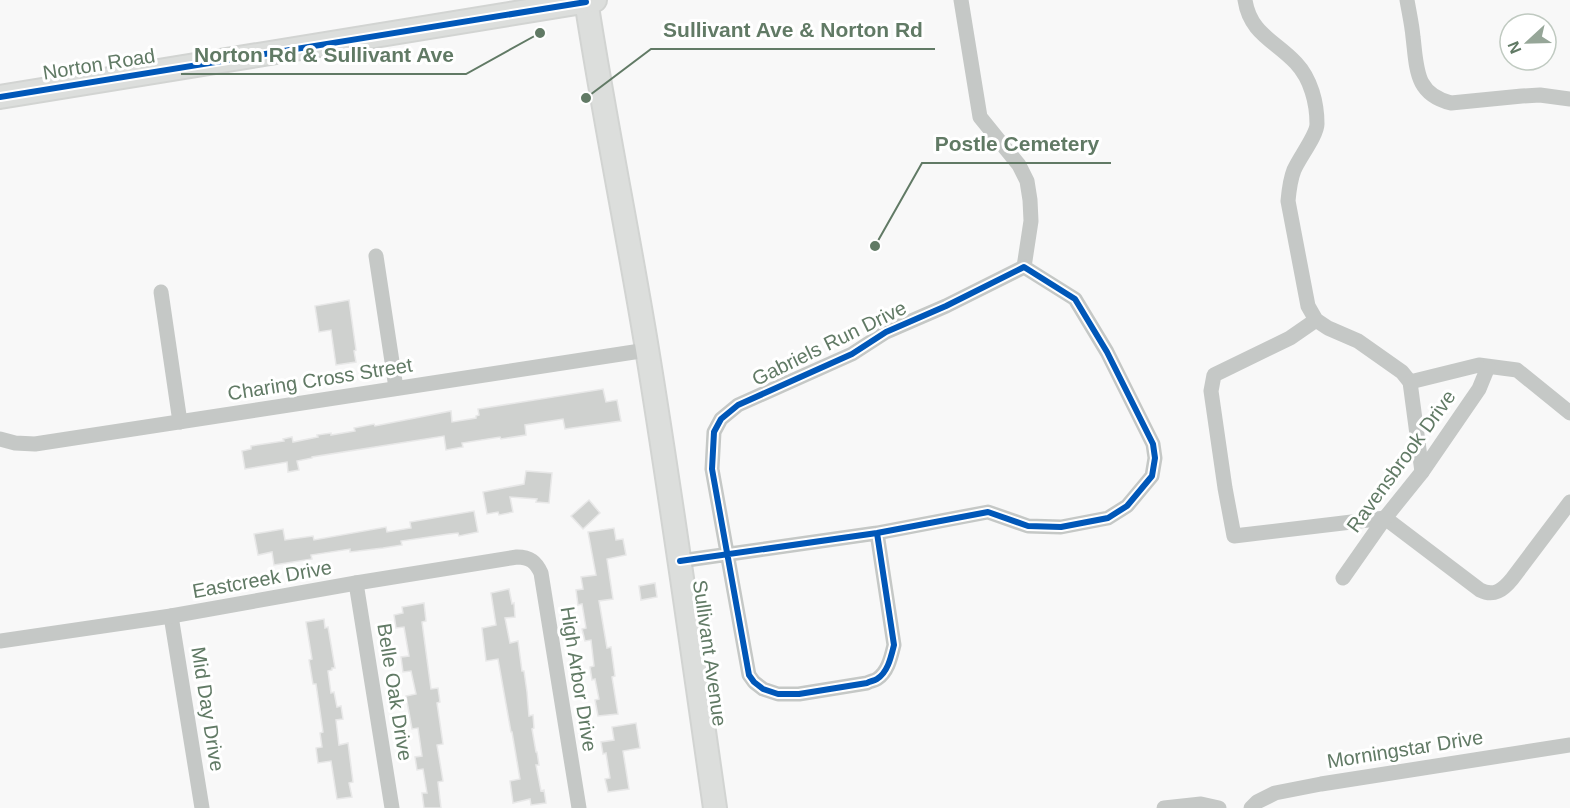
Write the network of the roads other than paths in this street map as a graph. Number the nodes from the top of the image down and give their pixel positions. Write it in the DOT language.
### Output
graph roads {
  1 [pos="961,0"];
  2 [pos="1245,0"];
  3 [pos="1407,0"];
  4 [pos="589,1"];
  5 [pos="0,97"];
  6 [pos="1570,99"];
  7 [pos="376,256"];
  8 [pos="1024,267"];
  9 [pos="161,292"];
  10 [pos="1316,320"];
  11 [pos="647,350"];
  12 [pos="1488,366"];
  13 [pos="1410,382"];
  14 [pos="396,388"];
  15 [pos="1570,413"];
  16 [pos="180,422"];
  17 [pos="0,439"];
  18 [pos="1422,472"];
  19 [pos="1570,502"];
  20 [pos="1385,518"];
  21 [pos="877,533"];
  22 [pos="728,554"];
  23 [pos="531,560"];
  24 [pos="680,561"];
  25 [pos="1343,578"];
  26 [pos="356,583"];
  27 [pos="171,616"];
  28 [pos="0,641"];
  29 [pos="1570,745"];
  30 [pos="202,808"];
  31 [pos="392,808"];
  32 [pos="579,808"];
  33 [pos="715,808"];
  34 [pos="1164,808"];
  35 [pos="1219,808"];
  36 [pos="1251,808"];
  1 -- 8 [label="street"];
  2 -- 10 [label="street"];
  3 -- 6 [label="street"];
  4 -- 5 [label="street, Norton Road"];
  4 -- 11 [label="street, Sullivant Avenue"];
  7 -- 14 [label="street"];
  8 -- 21 [label="street"];
  8 -- 22 [label="street, Gabriels Run Drive"];
  9 -- 16 [label="street"];
  10 -- 13 [label="street"];
  10 -- 20 [label="street"];
  11 -- 14 [label="street, Charing Cross Street"];
  11 -- 24 [label="street, Sullivant Avenue"];
  12 -- 13 [label="street"];
  12 -- 15 [label="street"];
  12 -- 18 [label="street, Ravensbrook Drive"];
  13 -- 18 [label="street"];
  14 -- 16 [label="street, Charing Cross Street"];
  16 -- 17 [label="street, Charing Cross Street"];
  18 -- 20 [label="street, Ravensbrook Drive"];
  19 -- 20 [label="street"];
  20 -- 25 [label="street, Ravensbrook Drive"];
  21 -- 22 [label="street"];
  21 -- 22 [label="street, Gabriels Run Drive"];
  22 -- 24 [label="street"];
  23 -- 26 [label="street, Eastcreek Drive"];
  23 -- 32 [label="street, High Arbor Drive"];
  24 -- 33 [label="street, Sullivant Avenue"];
  26 -- 27 [label="street, Eastcreek Drive"];
  26 -- 31 [label="street, Belle Oak Drive"];
  27 -- 28 [label="street, Eastcreek Drive"];
  27 -- 30 [label="street, Mid Day Drive"];
  29 -- 36 [label="street, Morningstar Drive"];
  34 -- 35 [label="street"];
}
